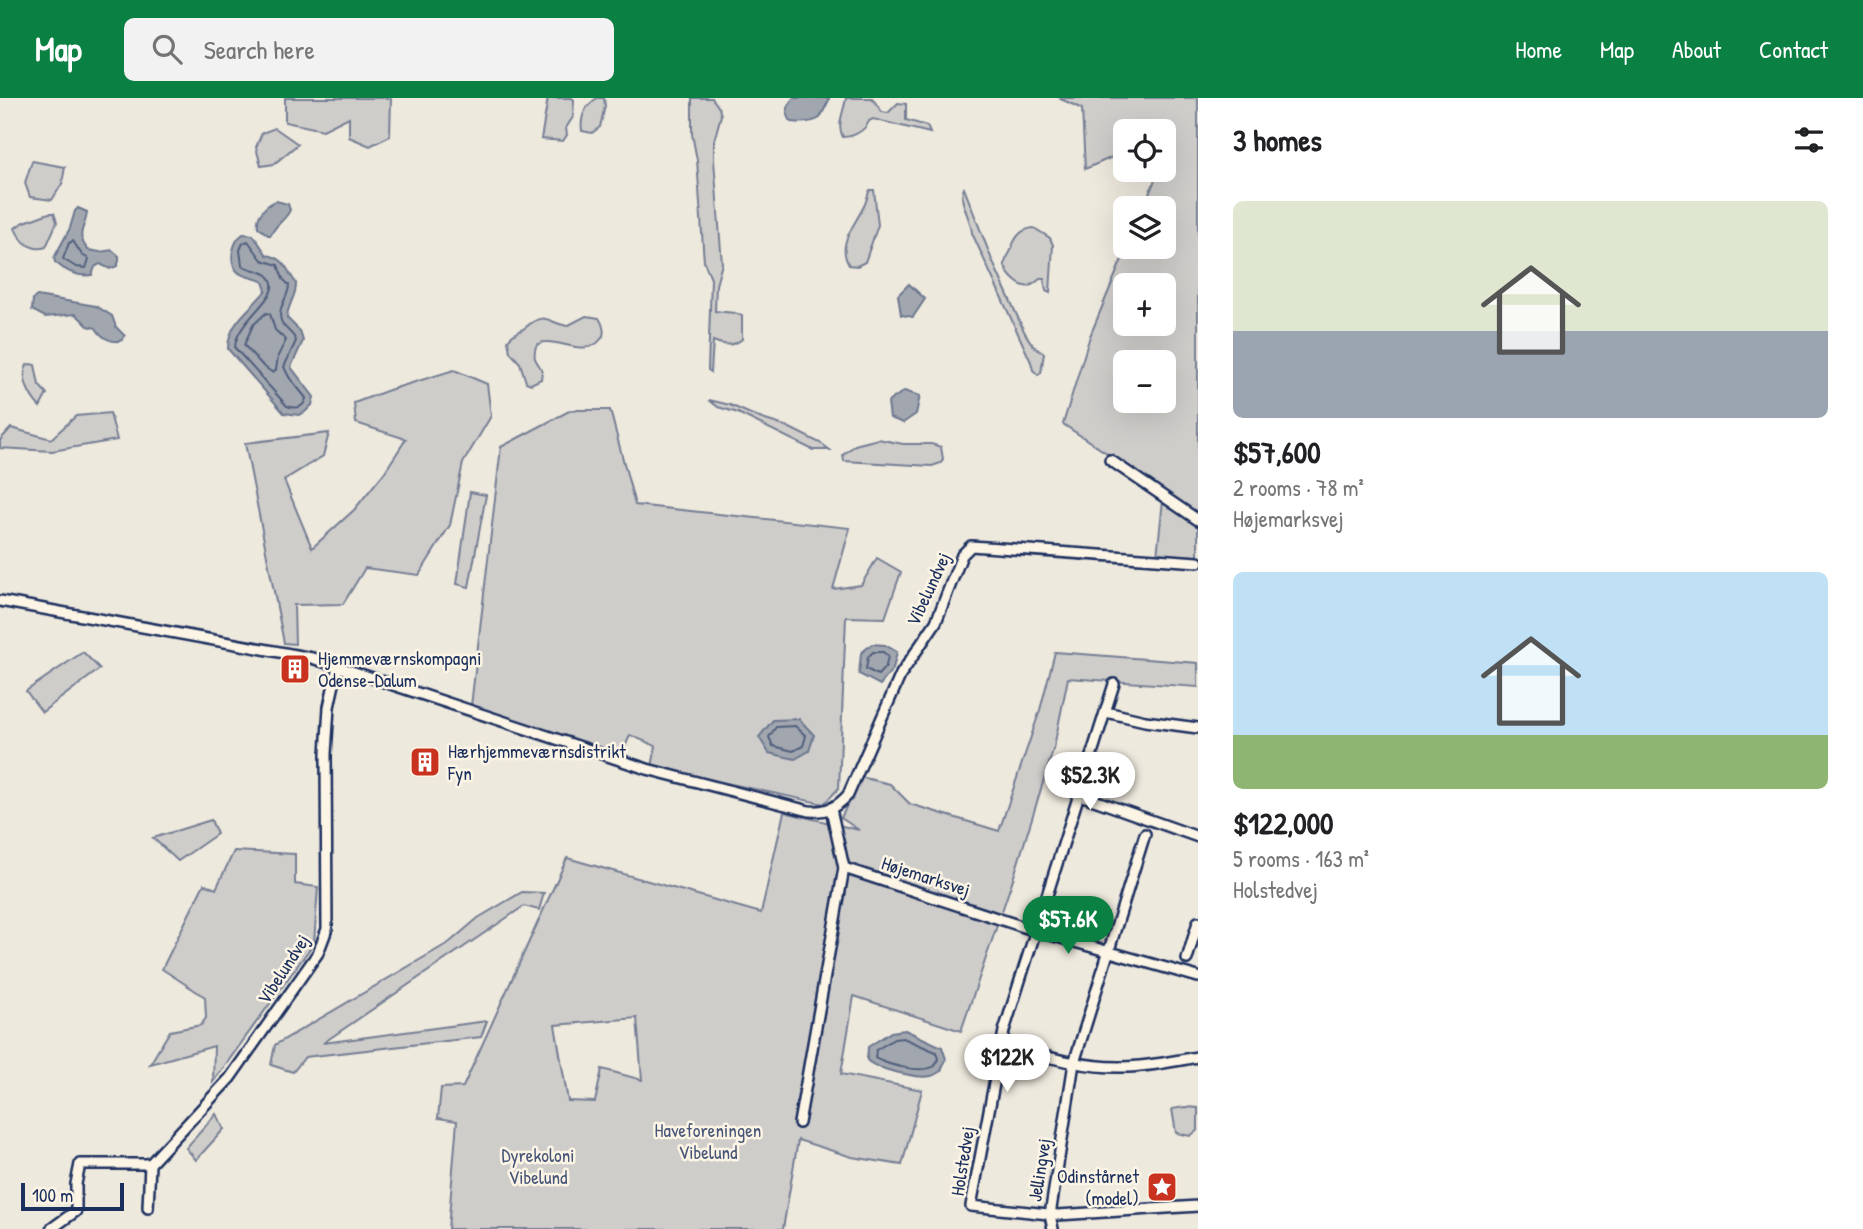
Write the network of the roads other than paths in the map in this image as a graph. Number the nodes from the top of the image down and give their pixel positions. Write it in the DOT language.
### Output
graph roads {
  1 [pos="1110,460"];
  2 [pos="1198,520"];
  3 [pos="1198,562"];
  4 [pos="0,601"];
  5 [pos="338,666"];
  6 [pos="1114,684"];
  7 [pos="1105,712"];
  8 [pos="1198,728"];
  9 [pos="1080,795"];
  10 [pos="831,809"];
  11 [pos="1145,834"];
  12 [pos="1198,837"];
  13 [pos="844,868"];
  14 [pos="1198,922"];
  15 [pos="1036,931"];
  16 [pos="1109,952"];
  17 [pos="1187,959"];
  18 [pos="1198,977"];
  19 [pos="1001,1045"];
  20 [pos="1198,1057"];
  21 [pos="1074,1063"];
  22 [pos="799,1123"];
  23 [pos="150,1164"];
  24 [pos="1198,1206"];
  25 [pos="148,1208"];
  26 [pos="1050,1215"];
  27 [pos="51,1229"];
  28 [pos="1053,1229"];
  1 -- 2 [label="street"];
  3 -- 10 [label="street, Vibelundvej"];
  4 -- 5 [label="street"];
  5 -- 10 [label="street"];
  5 -- 23 [label="street, Vibelundvej"];
  6 -- 7 [label="street, Holstedvej"];
  7 -- 8 [label="street"];
  7 -- 9 [label="street, Holstedvej"];
  9 -- 12 [label="street"];
  9 -- 15 [label="street, Holstedvej"];
  10 -- 13 [label="street"];
  11 -- 16 [label="street, Jellingvej"];
  13 -- 15 [label="street, Højemarksvej"];
  13 -- 22 [label="street"];
  14 -- 17 [label="street"];
  15 -- 16 [label="street, Højemarksvej"];
  15 -- 19 [label="street, Holstedvej"];
  16 -- 18 [label="street, Højemarksvej"];
  16 -- 21 [label="street, Jellingvej"];
  19 -- 21 [label="street"];
  19 -- 26 [label="street, Holstedvej"];
  20 -- 21 [label="street"];
  21 -- 26 [label="street, Jellingvej"];
  23 -- 25 [label="street"];
  23 -- 27 [label="street"];
  24 -- 26 [label="street"];
  26 -- 28 [label="street, Jellingvej"];
}
